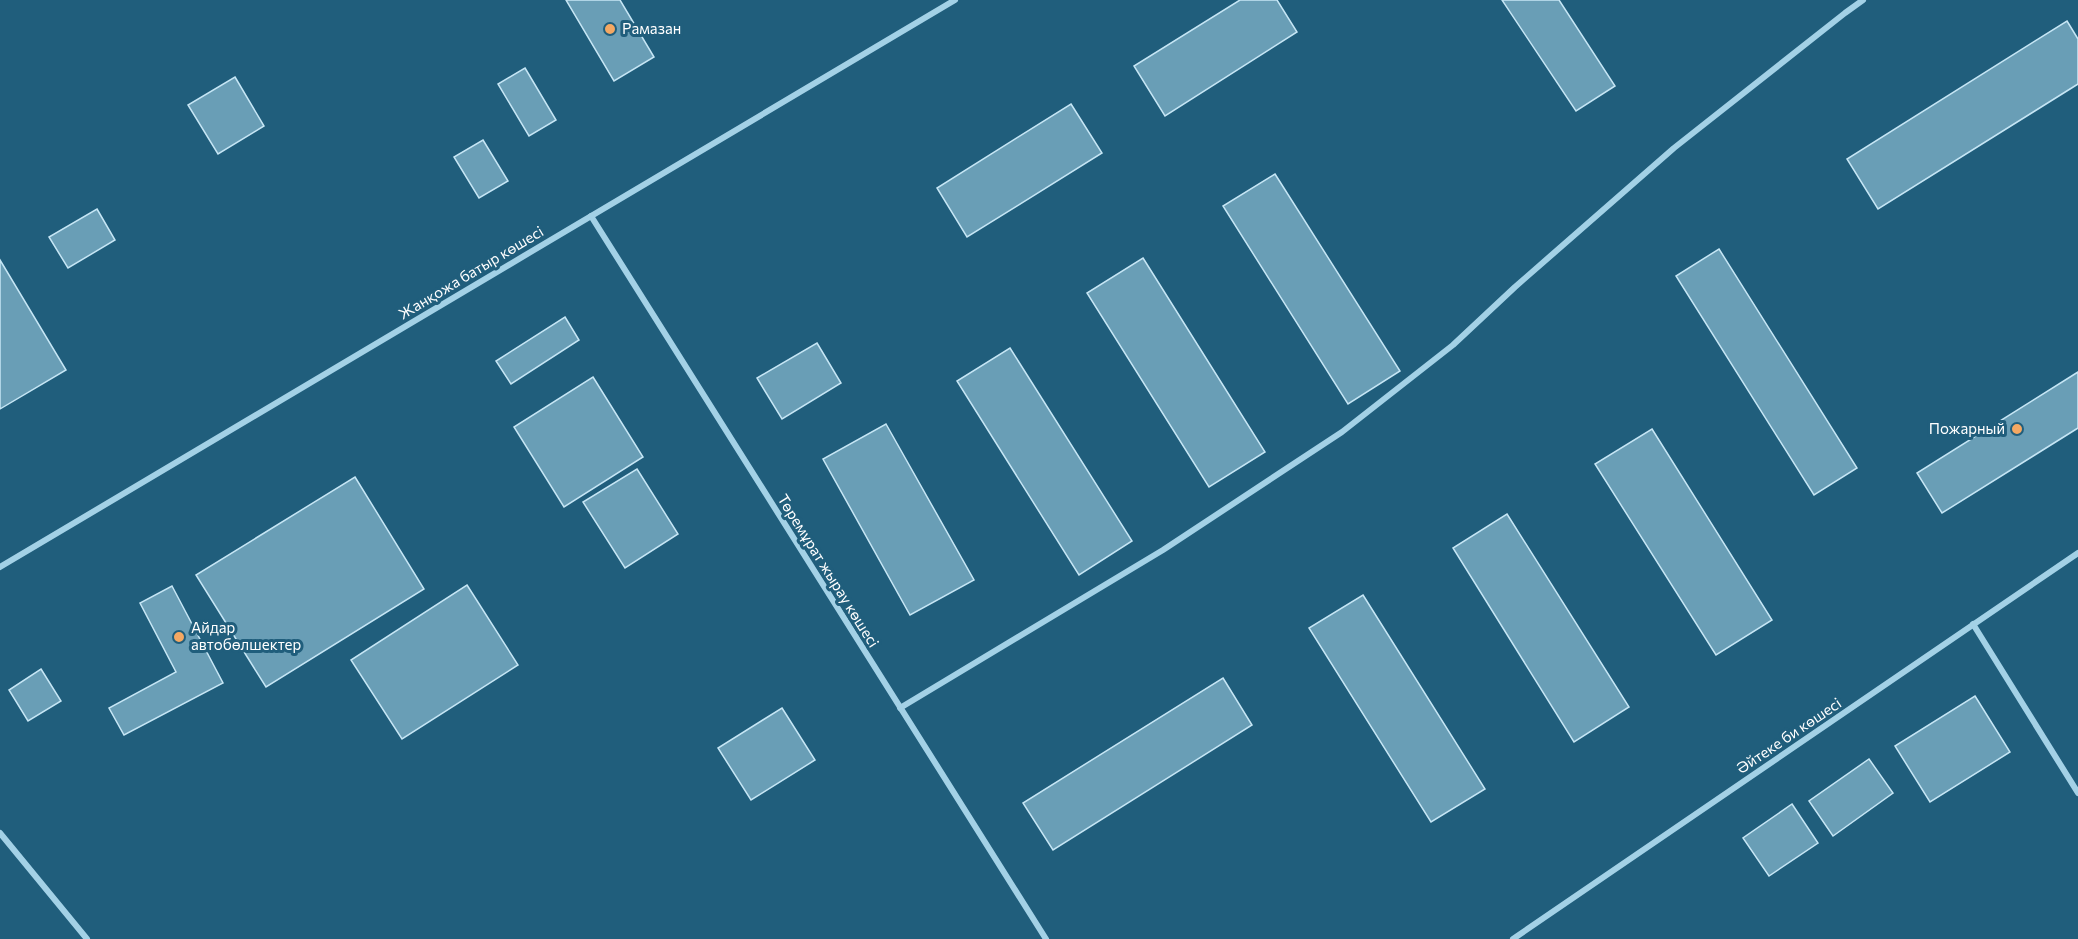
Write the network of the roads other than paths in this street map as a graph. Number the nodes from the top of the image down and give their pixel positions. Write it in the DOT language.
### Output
graph roads {
  1 [pos="955,0"];
  2 [pos="1863,0"];
  3 [pos="591,216"];
  4 [pos="2078,553"];
  5 [pos="0,567"];
  6 [pos="1972,624"];
  7 [pos="900,708"];
  8 [pos="2078,793"];
  9 [pos="0,833"];
  10 [pos="87,939"];
  11 [pos="1046,939"];
  12 [pos="1513,939"];
  1 -- 3 [label="street, Жанқожа батыр көшесі"];
  2 -- 7 [label="street"];
  3 -- 5 [label="street, Жанқожа батыр көшесі"];
  3 -- 7 [label="street, Төремұрат жырау көшесі"];
  4 -- 6 [label="street, Әйтеке би көшесі"];
  6 -- 8 [label="street"];
  6 -- 12 [label="street, Әйтеке би көшесі"];
  7 -- 11 [label="street, Төремұрат жырау көшесі"];
  9 -- 10 [label="street"];
}
